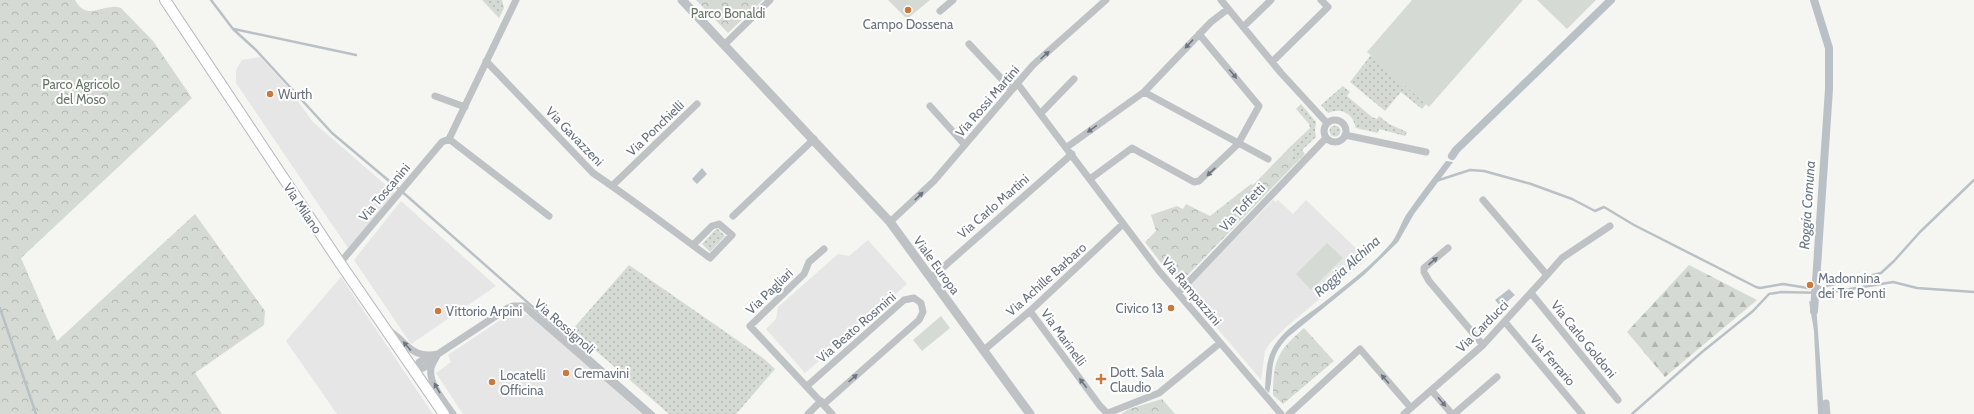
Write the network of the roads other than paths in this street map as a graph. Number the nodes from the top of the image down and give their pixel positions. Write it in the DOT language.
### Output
graph roads {
  1 [pos="165,0"];
  2 [pos="516,0"];
  3 [pos="682,0"];
  4 [pos="770,0"];
  5 [pos="953,0"];
  6 [pos="1106,0"];
  7 [pos="1221,0"];
  8 [pos="1271,0"];
  9 [pos="1321,0"];
  10 [pos="1228,9"];
  11 [pos="940,11"];
  12 [pos="1243,27"];
  13 [pos="1199,34"];
  14 [pos="969,44"];
  15 [pos="724,46"];
  16 [pos="486,61"];
  17 [pos="1272,62"];
  18 [pos="1074,79"];
  19 [pos="1017,83"];
  20 [pos="1012,90"];
  21 [pos="1144,92"];
  22 [pos="435,96"];
  23 [pos="697,104"];
  24 [pos="930,106"];
  25 [pos="465,107"];
  26 [pos="1041,113"];
  27 [pos="1327,123"];
  28 [pos="1345,135"];
  29 [pos="1326,138"];
  30 [pos="449,139"];
  31 [pos="814,139"];
  32 [pos="964,144"];
  33 [pos="1238,144"];
  34 [pos="1067,147"];
  35 [pos="1426,152"];
  36 [pos="1072,154"];
  37 [pos="1268,159"];
  38 [pos="1090,179"];
  39 [pos="612,186"];
  40 [pos="1483,200"];
  41 [pos="549,216"];
  42 [pos="732,216"];
  43 [pos="890,222"];
  44 [pos="1124,224"];
  45 [pos="1610,226"];
  46 [pos="693,245"];
  47 [pos="1448,248"];
  48 [pos="824,249"];
  49 [pos="340,263"];
  50 [pos="1547,275"];
  51 [pos="931,278"];
  52 [pos="1178,293"];
  53 [pos="1531,293"];
  54 [pos="1030,311"];
  55 [pos="1505,322"];
  56 [pos="387,329"];
  57 [pos="1220,343"];
  58 [pos="1483,345"];
  59 [pos="984,350"];
  60 [pos="434,357"];
  61 [pos="415,370"];
  62 [pos="1497,377"];
  63 [pos="807,386"];
  64 [pos="1432,391"];
  65 [pos="1618,400"];
  66 [pos="823,403"];
  67 [pos="1826,403"];
  68 [pos="1411,408"];
  69 [pos="444,414"];
  70 [pos="453,414"];
  71 [pos="648,414"];
  72 [pos="808,414"];
  73 [pos="832,414"];
  74 [pos="1030,414"];
  75 [pos="1108,414"];
  76 [pos="1281,414"];
  77 [pos="1289,414"];
  78 [pos="1404,414"];
  79 [pos="1453,414"];
  80 [pos="1582,414"];
  81 [pos="1827,414"];
  1 -- 49 [label="main road, Via Milano"];
  2 -- 16 [label="street, Via Toscanini"];
  3 -- 15 [label="street, Viale Europa"];
  4 -- 15 [label="street"];
  5 -- 11 [label="street"];
  19 -- 6 [label="street, Via Rossi Martini, one-way"];
  7 -- 10 [label="street"];
  8 -- 12 [label="street"];
  9 -- 17 [label="street"];
  10 -- 12 [label="street"];
  10 -- 13 [label="street"];
  12 -- 17 [label="street"];
  13 -- 21 [label="street, one-way"];
  13 -- 33 [label="street, one-way"];
  14 -- 20 [label="street"];
  15 -- 31 [label="street, Viale Europa"];
  16 -- 25 [label="street, Via Toscanini"];
  16 -- 39 [label="street, Via Gavazzeni"];
  17 -- 27 [label="street"];
  18 -- 26 [label="street"];
  19 -- 20 [label="street, Via Rossi Martini"];
  19 -- 26 [label="street, Via Rampazzini"];
  20 -- 32 [label="street, Via Rossi Martini"];
  21 -- 33 [label="street"];
  21 -- 34 [label="street, one-way"];
  22 -- 25 [label="street"];
  23 -- 39 [label="street, Via Ponchielli"];
  24 -- 32 [label="street"];
  25 -- 30 [label="street, Via Toscanini"];
  26 -- 34 [label="street, Via Rampazzini"];
  27 -- 28 [label="street"];
  27 -- 29 [label="street"];
  28 -- 29 [label="street"];
  28 -- 35 [label="street"];
  29 -- 52 [label="street, Via Toffetti"];
  30 -- 41 [label="street"];
  30 -- 49 [label="street, Via Toscanini"];
  31 -- 42 [label="street"];
  31 -- 43 [label="street, Viale Europa"];
  43 -- 32 [label="street, Via Rossi Martini, one-way"];
  33 -- 37 [label="street"];
  33 -- 38 [label="street, one-way"];
  34 -- 36 [label="street, Via Rampazzini"];
  36 -- 38 [label="street, Via Rampazzini"];
  36 -- 51 [label="street, Via Carlo Martini"];
  38 -- 44 [label="street, Via Rampazzini"];
  39 -- 46 [label="street, Via Gavazzeni"];
  40 -- 50 [label="street"];
  43 -- 51 [label="street, Viale Europa"];
  44 -- 52 [label="street, Via Rampazzini"];
  44 -- 54 [label="street, Via Achille Barbaro"];
  45 -- 50 [label="street, Via Carducci"];
  46 -- 46 [label="street, Via Gavazzeni"];
  58 -- 47 [label="street, one-way"];
  48 -- 63 [label="street, Via Pagliari"];
  49 -- 56 [label="main road, Via Milano"];
  50 -- 53 [label="street, Via Carducci"];
  51 -- 59 [label="street, Viale Europa"];
  52 -- 57 [label="street, Via Rampazzini"];
  53 -- 55 [label="street, Via Carducci"];
  53 -- 65 [label="street, Via Carlo Goldoni"];
  54 -- 59 [label="street, Via Achille Barbaro"];
  75 -- 54 [label="street, Via Marinelli, one-way"];
  55 -- 58 [label="street, Via Carducci"];
  55 -- 80 [label="street, Via Ferrario"];
  60 -- 56 [label="street, one-way"];
  56 -- 61 [label="main road, Via Milano"];
  57 -- 75 [label="street"];
  57 -- 76 [label="street, Via Rampazzini"];
  58 -- 64 [label="street, Via Carducci"];
  59 -- 74 [label="street, Viale Europa"];
  60 -- 61 [label="street, Via Rossignoli"];
  70 -- 60 [label="street, one-way"];
  60 -- 71 [label="street, Via Rossignoli"];
  61 -- 69 [label="main road, Via Milano"];
  62 -- 79 [label="street"];
  63 -- 66 [label="street, Via Pagliari"];
  66 -- 63 [label="street, Via Beato Rosmini, one-way"];
  64 -- 68 [label="street"];
  64 -- 79 [label="street, one-way"];
  66 -- 72 [label="street"];
  66 -- 73 [label="street, Via Pagliari"];
  67 -- 81 [label="street"];
  68 -- 77 [label="street, one-way"];
  68 -- 78 [label="street"];
}
